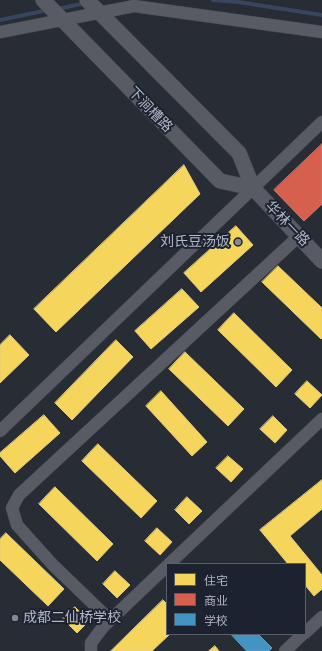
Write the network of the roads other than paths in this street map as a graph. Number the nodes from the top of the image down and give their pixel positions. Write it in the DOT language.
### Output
graph roads {
  1 [pos="94,7"];
  2 [pos="53,10"];
  3 [pos="0,32"];
  4 [pos="322,32"];
  5 [pos="322,122"];
  6 [pos="253,188"];
  7 [pos="298,236"];
  8 [pos="322,261"];
  9 [pos="322,419"];
  10 [pos="0,431"];
  11 [pos="170,563"];
  12 [pos="166,567"];
  13 [pos="322,617"];
  14 [pos="110,620"];
  15 [pos="306,631"];
  16 [pos="302,635"];
  17 [pos="92,651"];
  18 [pos="285,651"];
  1 -- 2 [label="street"];
  1 -- 4 [label="street"];
  1 -- 6 [label="street"];
  2 -- 3 [label="street"];
  2 -- 6 [label="street, 下涧槽路"];
  5 -- 6 [label="street"];
  6 -- 7 [label="street, 华林一路"];
  6 -- 10 [label="street"];
  7 -- 8 [label="street, 华林一路"];
  7 -- 14 [label="street"];
  9 -- 11 [label="street"];
  12 -- 14 [label="street"];
  13 -- 15 [label="street"];
  14 -- 17 [label="street"];
  16 -- 18 [label="street"];
}
